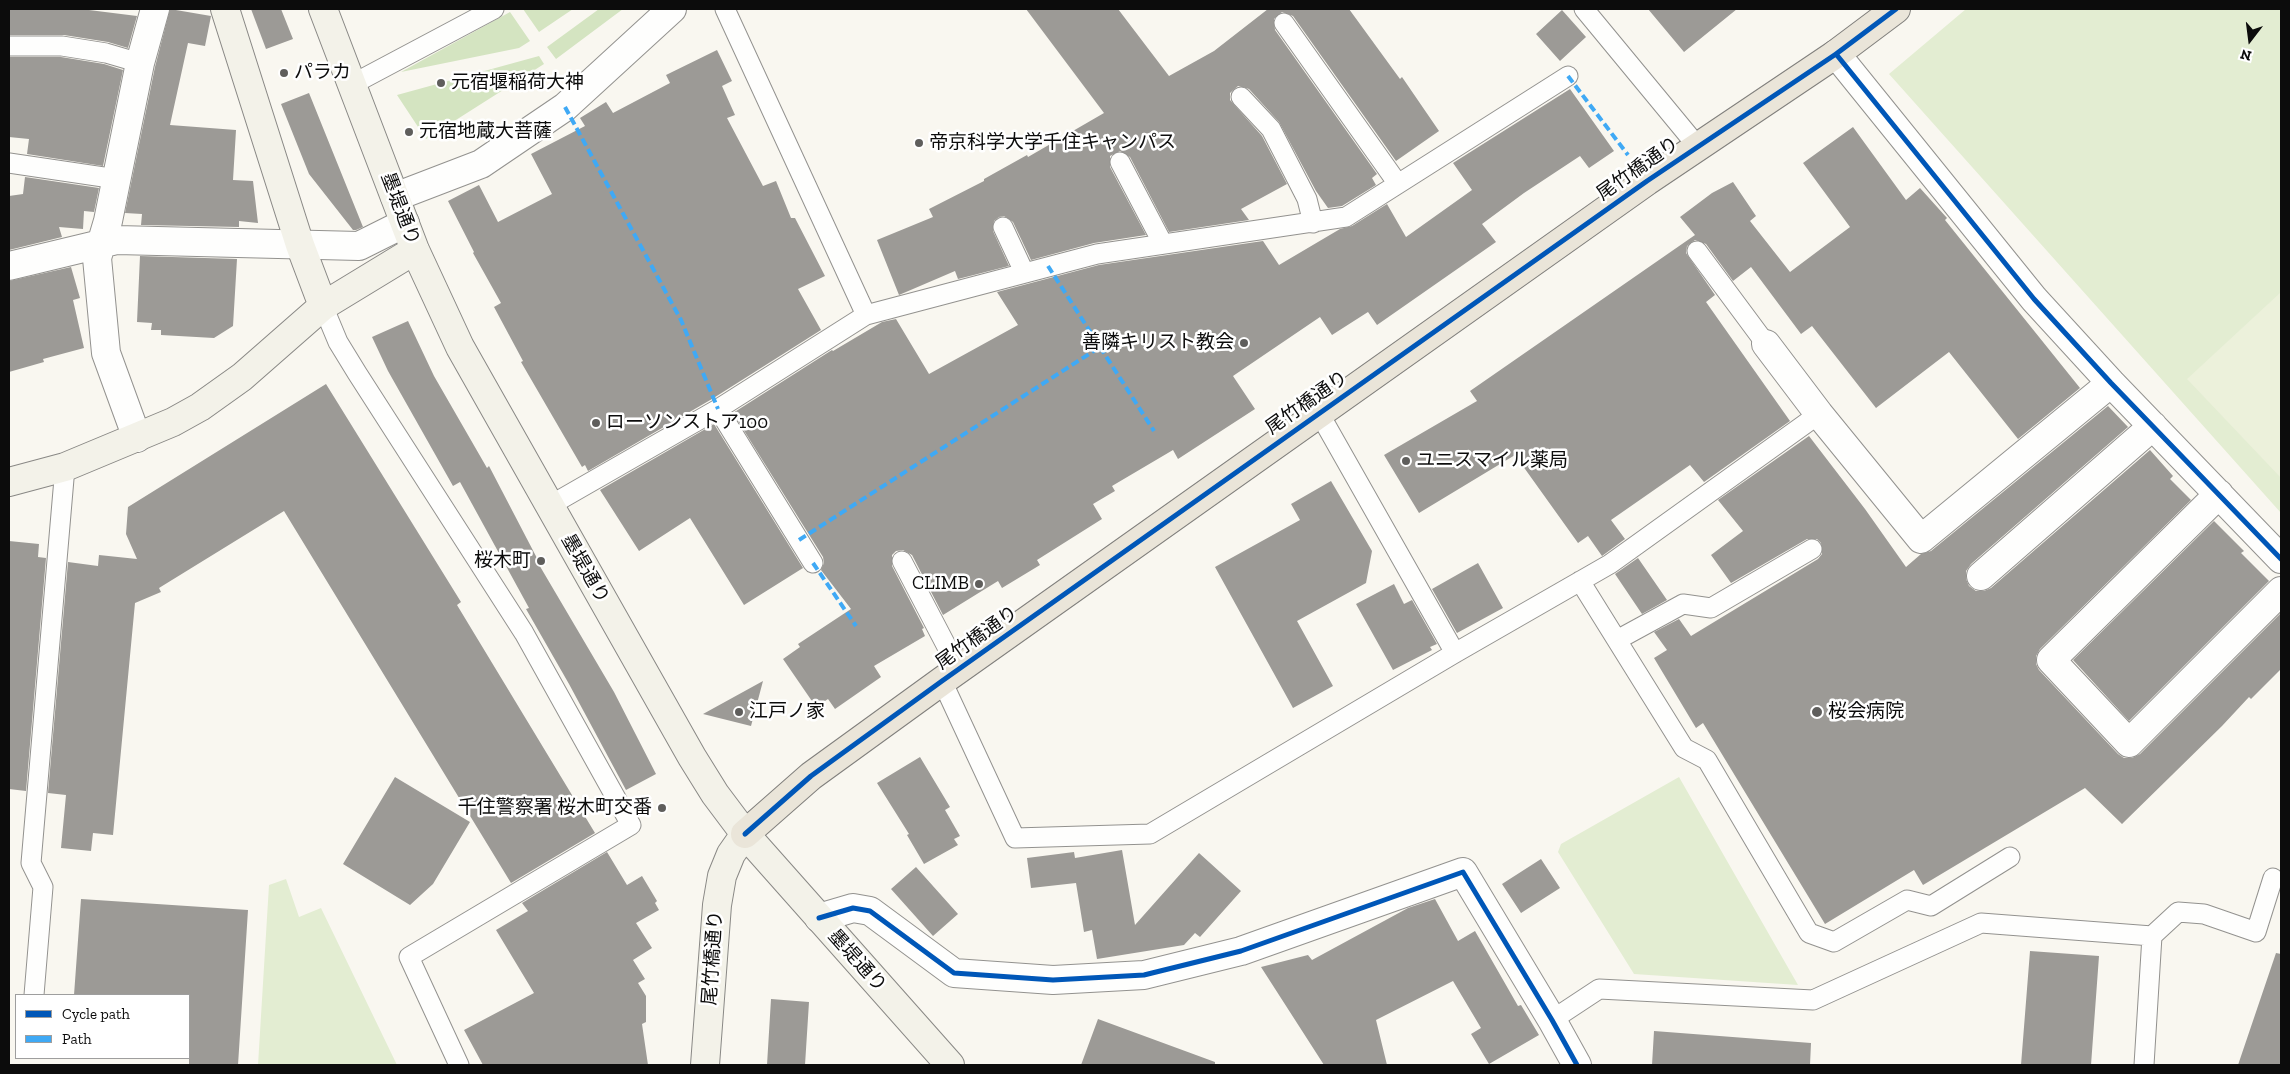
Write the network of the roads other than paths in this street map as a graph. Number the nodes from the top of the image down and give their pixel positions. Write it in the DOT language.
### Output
graph roads {
  1 [pos="155,9"];
  2 [pos="225,9"];
  3 [pos="323,9"];
  4 [pos="494,9"];
  5 [pos="672,9"];
  6 [pos="725,9"];
  7 [pos="1584,9"];
  8 [pos="1896,9"];
  9 [pos="1284,23"];
  10 [pos="9,46"];
  11 [pos="1836,54"];
  12 [pos="140,63"];
  13 [pos="1568,76"];
  14 [pos="351,84"];
  15 [pos="1241,97"];
  16 [pos="1698,147"];
  17 [pos="1120,162"];
  18 [pos="9,164"];
  19 [pos="117,179"];
  20 [pos="1398,184"];
  21 [pos="395,197"];
  22 [pos="405,223"];
  23 [pos="1313,223"];
  24 [pos="1003,227"];
  25 [pos="103,243"];
  26 [pos="300,244"];
  27 [pos="1163,244"];
  28 [pos="415,250"];
  29 [pos="1697,251"];
  30 [pos="9,266"];
  31 [pos="1024,272"];
  32 [pos="322,306"];
  33 [pos="866,315"];
  34 [pos="1766,344"];
  35 [pos="2111,383"];
  36 [pos="718,409"];
  37 [pos="1319,414"];
  38 [pos="1818,414"];
  39 [pos="2153,426"];
  40 [pos="137,438"];
  41 [pos="65,466"];
  42 [pos="9,482"];
  43 [pos="2218,494"];
  44 [pos="549,506"];
  45 [pos="1812,549"];
  46 [pos="2281,559"];
  47 [pos="902,561"];
  48 [pos="813,563"];
  49 [pos="1981,576"];
  50 [pos="1580,581"];
  51 [pos="2281,592"];
  52 [pos="1617,640"];
  53 [pos="1455,653"];
  54 [pos="950,675"];
  55 [pos="745,834"];
  56 [pos="2010,857"];
  57 [pos="2273,878"];
  58 [pos="819,918"];
  59 [pos="2152,936"];
  60 [pos="34,994"];
  61 [pos="1552,1020"];
  62 [pos="459,1065"];
  63 [pos="706,1065"];
  64 [pos="950,1065"];
  65 [pos="1577,1065"];
  66 [pos="2144,1065"];
  1 -- 12 [label="street"];
  2 -- 26 [label="main road"];
  3 -- 14 [label="main road, 墨堤通り"];
  4 -- 14 [label="lane"];
  5 -- 21 [label="street"];
  6 -- 33 [label="lane"];
  7 -- 16 [label="lane"];
  8 -- 11 [label="main road, 尾竹橋通り"];
  9 -- 20 [label="lane"];
  10 -- 12 [label="lane"];
  11 -- 16 [label="main road, 尾竹橋通り"];
  11 -- 35 [label="street"];
  12 -- 19 [label="street"];
  13 -- 20 [label="lane"];
  14 -- 21 [label="main road, 墨堤通り"];
  15 -- 23 [label="lane"];
  16 -- 37 [label="main road, 尾竹橋通り"];
  17 -- 27 [label="lane"];
  18 -- 19 [label="lane"];
  19 -- 25 [label="street"];
  20 -- 23 [label="lane"];
  21 -- 22 [label="main road, 墨堤通り"];
  22 -- 26 [label="street"];
  22 -- 28 [label="main road, 墨堤通り"];
  23 -- 27 [label="lane"];
  24 -- 31 [label="lane"];
  25 -- 26 [label="street"];
  25 -- 30 [label="street"];
  25 -- 40 [label="street"];
  26 -- 32 [label="main road"];
  27 -- 31 [label="lane"];
  28 -- 32 [label="main road"];
  28 -- 44 [label="main road, 墨堤通り"];
  29 -- 34 [label="lane"];
  31 -- 33 [label="lane"];
  32 -- 40 [label="main road"];
  32 -- 62 [label="lane"];
  33 -- 36 [label="lane"];
  34 -- 38 [label="street"];
  35 -- 38 [label="street"];
  35 -- 39 [label="street"];
  36 -- 44 [label="lane"];
  36 -- 48 [label="lane"];
  37 -- 53 [label="lane"];
  37 -- 54 [label="main road, 尾竹橋通り"];
  38 -- 50 [label="lane"];
  39 -- 43 [label="street"];
  39 -- 49 [label="street"];
  40 -- 41 [label="main road"];
  41 -- 42 [label="main road"];
  41 -- 60 [label="lane"];
  43 -- 46 [label="street"];
  43 -- 51 [label="street"];
  44 -- 55 [label="main road, 墨堤通り"];
  45 -- 52 [label="lane"];
  47 -- 54 [label="lane"];
  50 -- 52 [label="lane"];
  50 -- 53 [label="lane"];
  52 -- 56 [label="lane"];
  53 -- 54 [label="lane"];
  54 -- 55 [label="main road, 尾竹橋通り"];
  55 -- 58 [label="main road, 墨堤通り"];
  55 -- 63 [label="main road, 尾竹橋通り"];
  57 -- 59 [label="lane"];
  58 -- 61 [label="street"];
  58 -- 64 [label="main road, 墨堤通り"];
  59 -- 61 [label="lane"];
  59 -- 66 [label="lane"];
  61 -- 65 [label="street"];
}
